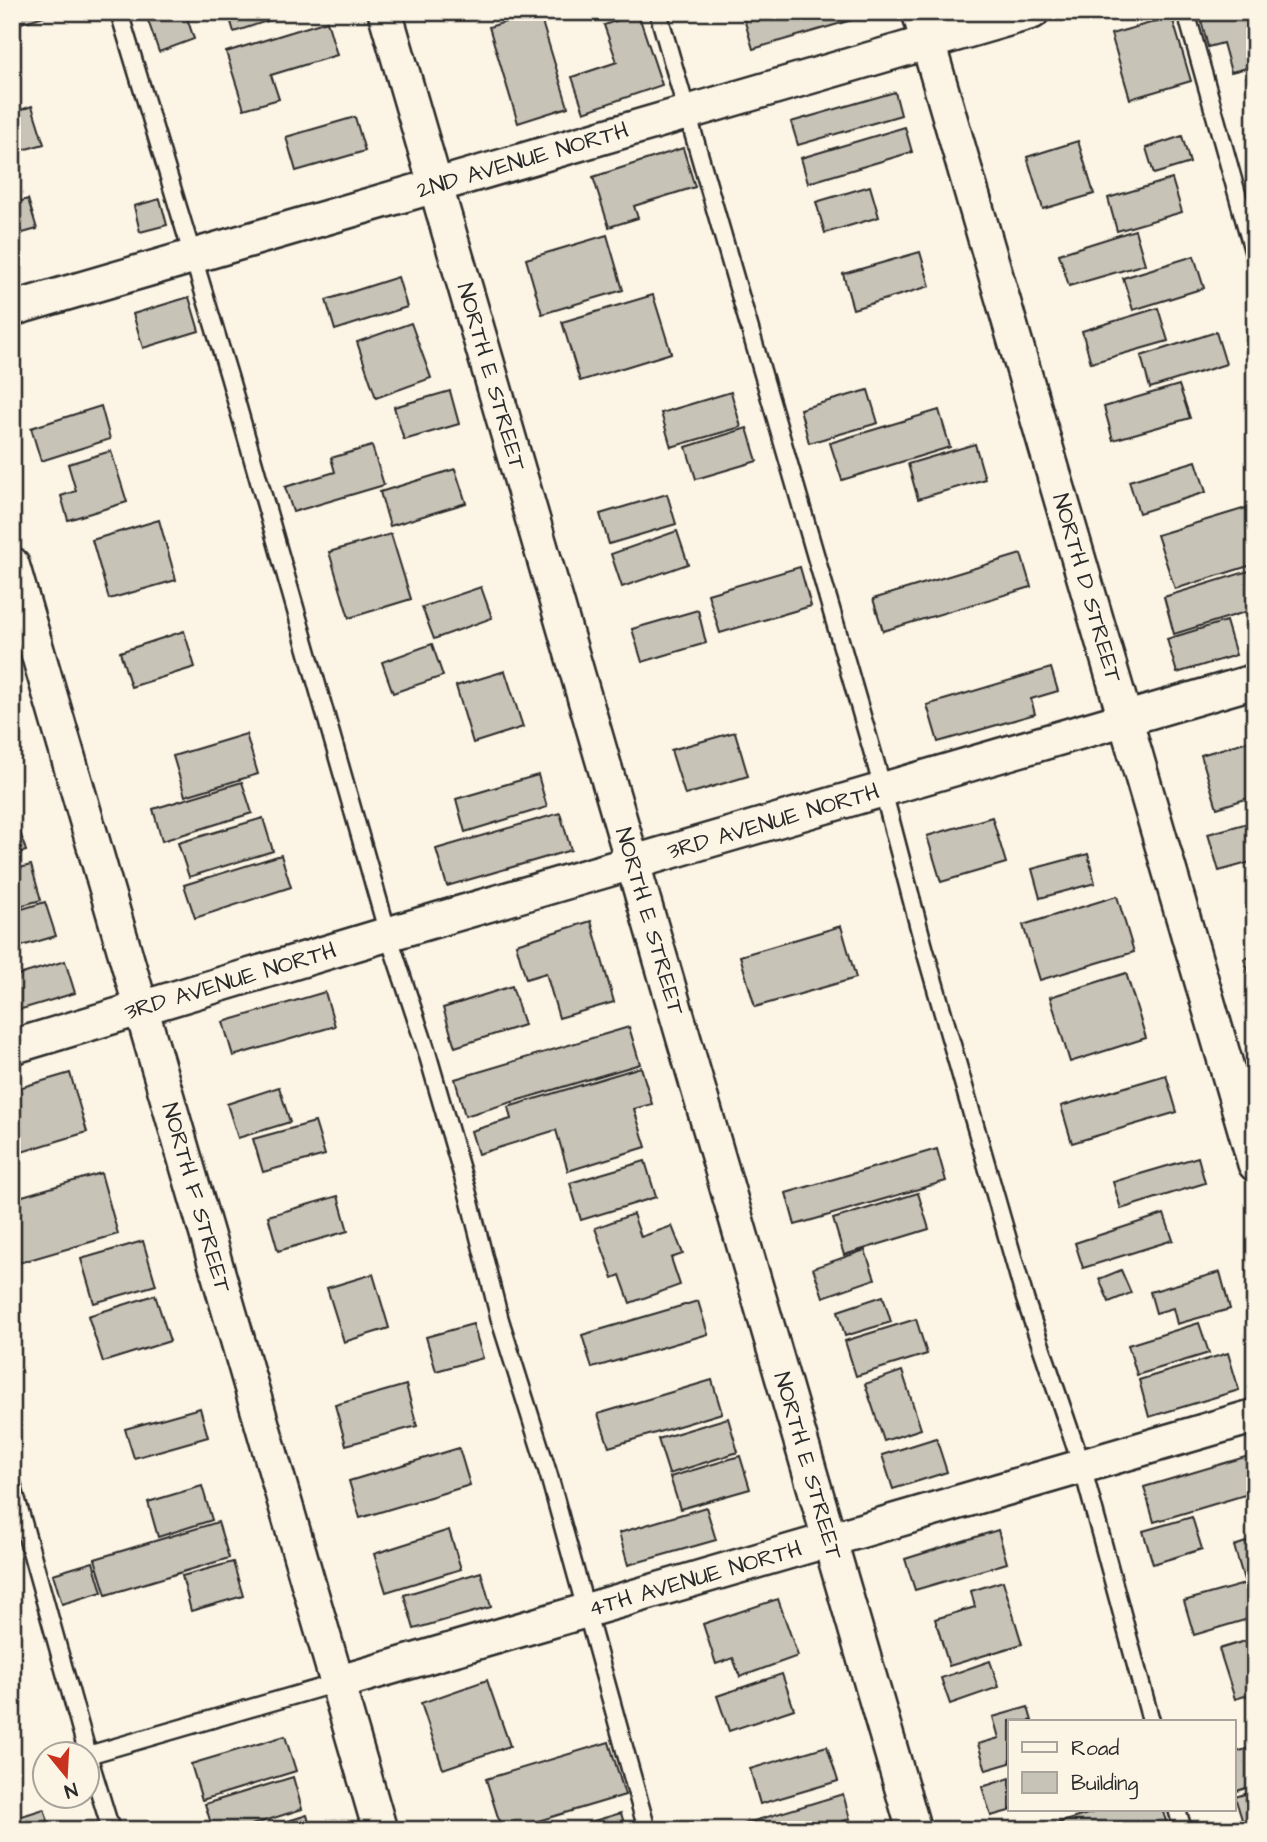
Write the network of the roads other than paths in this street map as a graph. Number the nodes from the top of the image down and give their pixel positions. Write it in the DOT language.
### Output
graph roads {
  1 [pos="119,12"];
  2 [pos="385,12"];
  3 [pos="659,12"];
  4 [pos="1186,12"];
  5 [pos="1023,14"];
  6 [pos="924,27"];
  7 [pos="688,112"];
  8 [pos="436,186"];
  9 [pos="191,257"];
  10 [pos="1255,258"];
  11 [pos="12,309"];
  12 [pos="12,564"];
  13 [pos="1255,681"];
  14 [pos="1125,719"];
  15 [pos="884,790"];
  16 [pos="633,863"];
  17 [pos="388,934"];
  18 [pos="143,1009"];
  19 [pos="12,1047"];
  20 [pos="1255,1164"];
  21 [pos="1255,1416"];
  22 [pos="1082,1466"];
  23 [pos="12,1483"];
  24 [pos="830,1540"];
  25 [pos="587,1610"];
  26 [pos="337,1682"];
  27 [pos="1151,1720"];
  28 [pos="84,1741"];
  29 [pos="102,1751"];
  30 [pos="102,1801"];
  31 [pos="1178,1811"];
  32 [pos="111,1830"];
  33 [pos="380,1830"];
  34 [pos="647,1830"];
  35 [pos="914,1830"];
  36 [pos="1183,1830"];
  1 -- 9 [label="lane"];
  2 -- 8 [label="street, NORTH E STREET"];
  3 -- 7 [label="lane"];
  4 -- 10 [label="lane"];
  5 -- 6 [label="street, 2ND AVENUE NORTH"];
  6 -- 7 [label="street, 2ND AVENUE NORTH"];
  6 -- 14 [label="street, NORTH D STREET"];
  7 -- 8 [label="street, 2ND AVENUE NORTH"];
  7 -- 15 [label="lane"];
  8 -- 9 [label="street, 2ND AVENUE NORTH"];
  8 -- 16 [label="street, NORTH E STREET"];
  9 -- 11 [label="street, 2ND AVENUE NORTH"];
  9 -- 17 [label="lane"];
  12 -- 18 [label="street, NORTH F STREET"];
  13 -- 14 [label="street, 3RD AVENUE NORTH"];
  14 -- 15 [label="street, 3RD AVENUE NORTH"];
  14 -- 20 [label="street, NORTH D STREET"];
  15 -- 16 [label="street, 3RD AVENUE NORTH"];
  15 -- 22 [label="lane"];
  16 -- 17 [label="street, 3RD AVENUE NORTH"];
  16 -- 24 [label="street, NORTH E STREET"];
  17 -- 18 [label="street, 3RD AVENUE NORTH"];
  17 -- 25 [label="lane"];
  18 -- 19 [label="street, 3RD AVENUE NORTH"];
  18 -- 26 [label="street, NORTH F STREET"];
  21 -- 22 [label="street, 4TH AVENUE NORTH"];
  22 -- 24 [label="street, 4TH AVENUE NORTH"];
  22 -- 27 [label="lane"];
  23 -- 28 [label="lane"];
  24 -- 25 [label="street, 4TH AVENUE NORTH"];
  24 -- 35 [label="street, NORTH E STREET"];
  25 -- 26 [label="street, 4TH AVENUE NORTH"];
  25 -- 34 [label="lane"];
  26 -- 29 [label="lane"];
  26 -- 33 [label="street, NORTH F STREET"];
  30 -- 32 [label="lane"];
  31 -- 36 [label="lane"];
}
